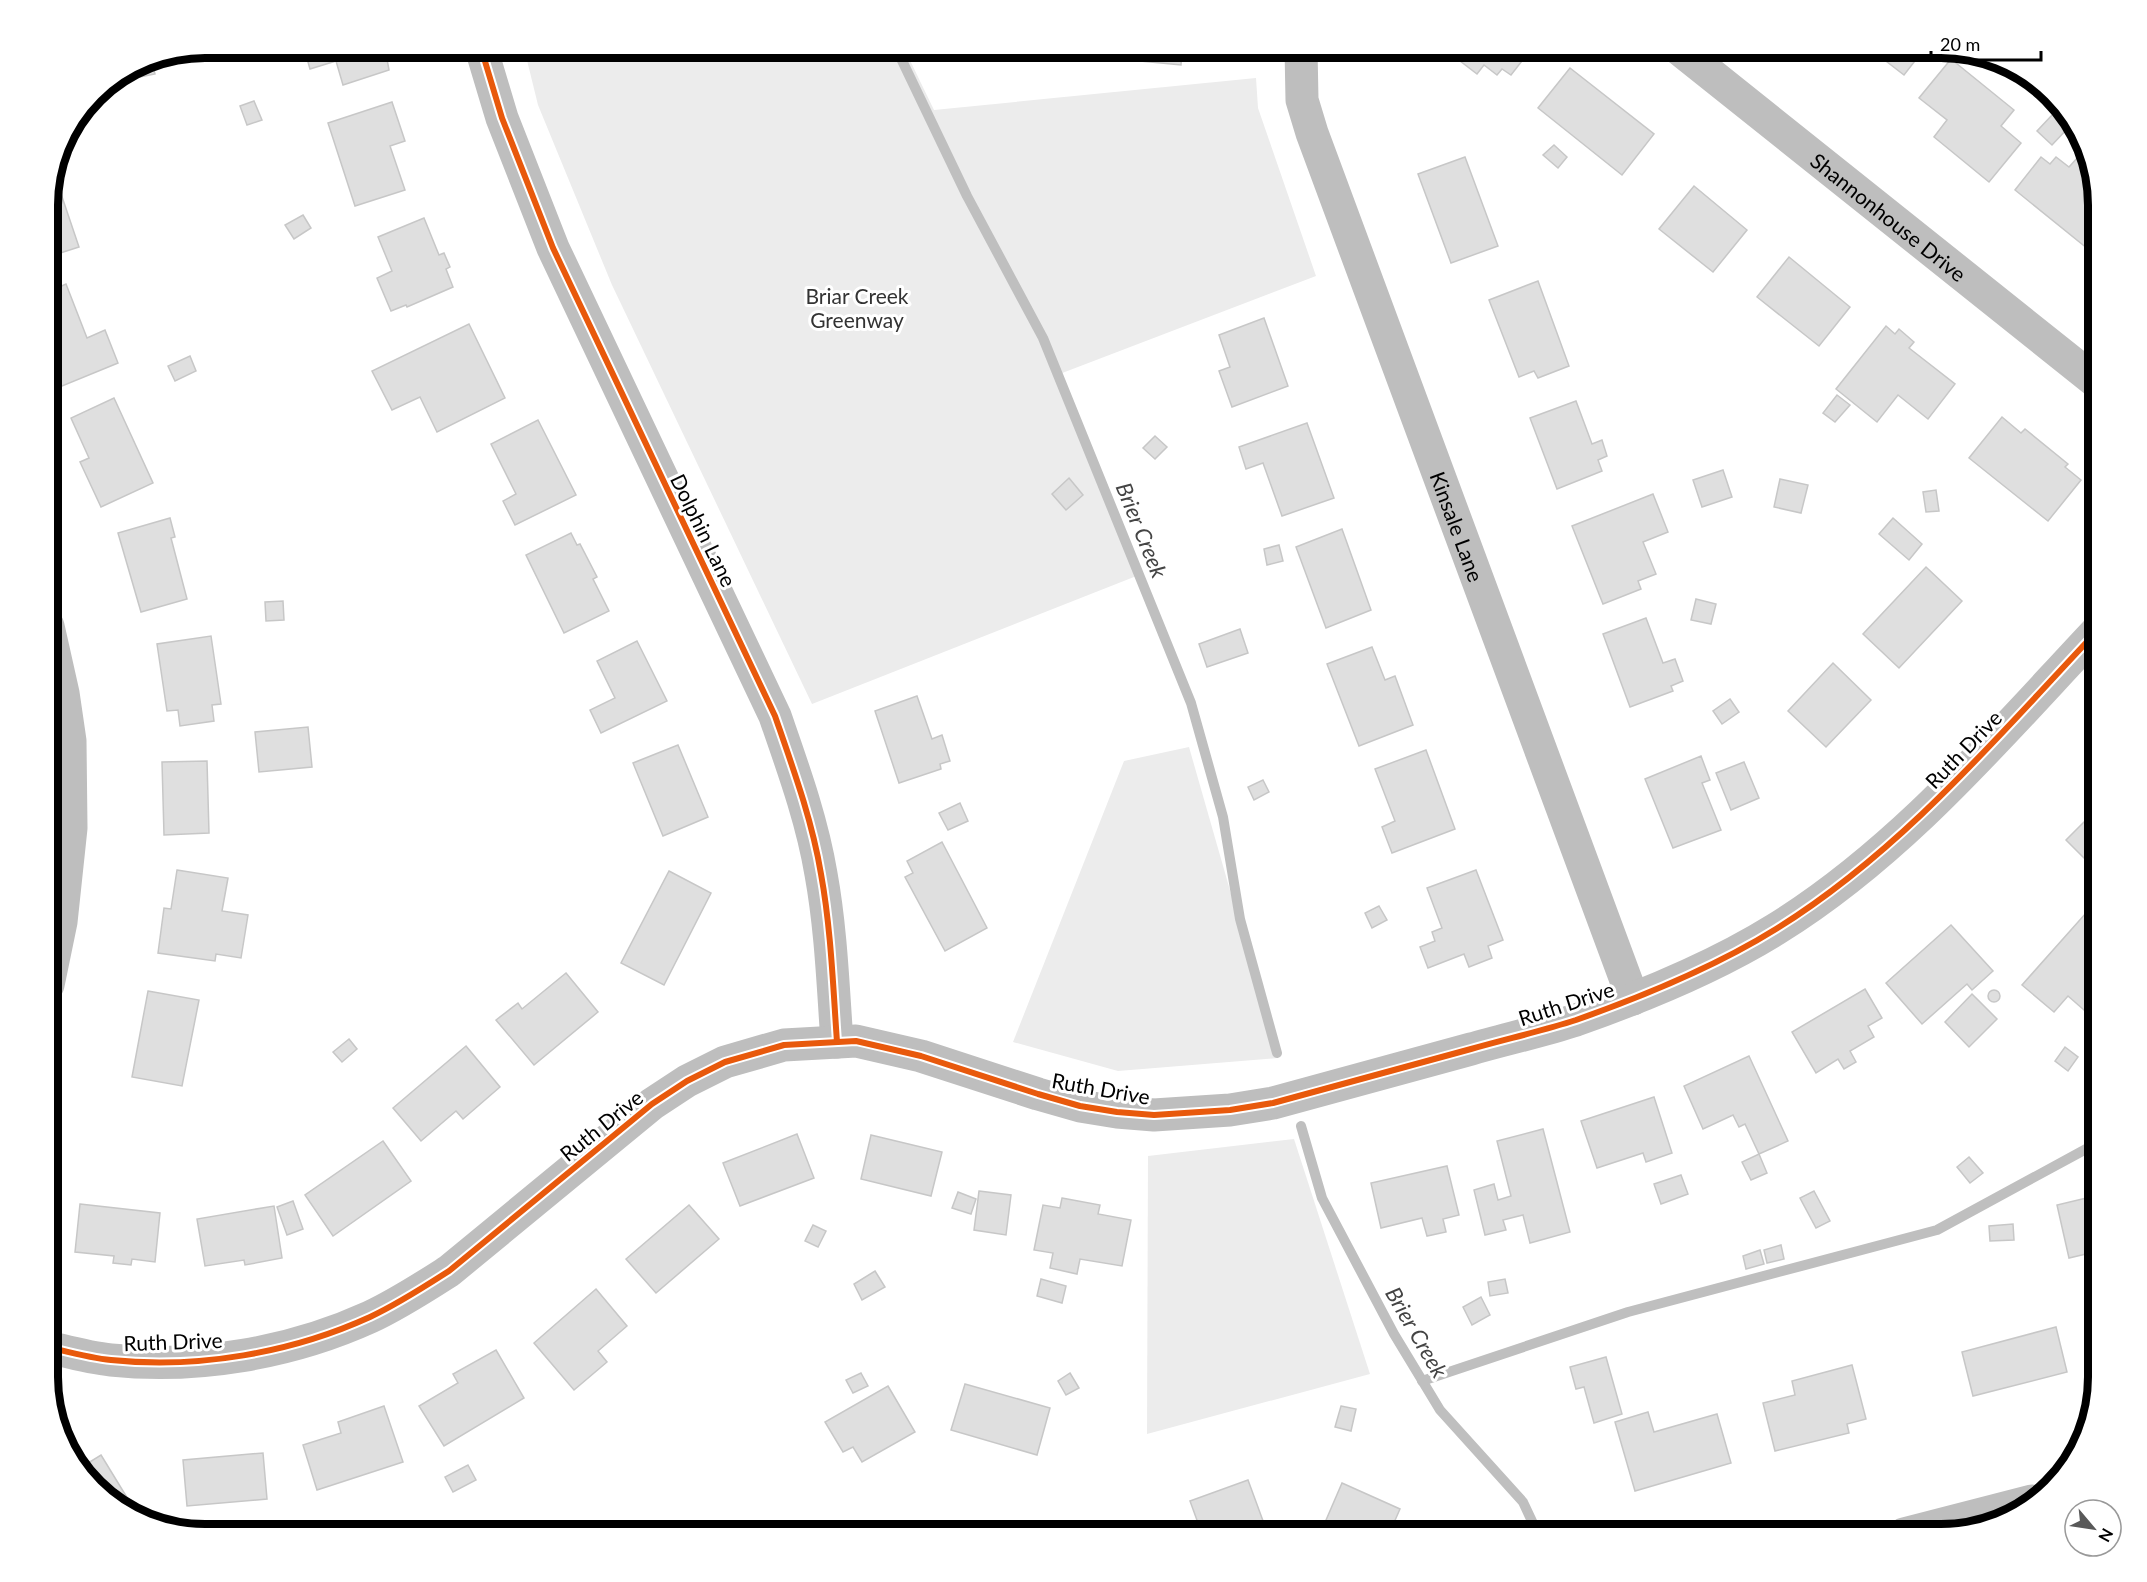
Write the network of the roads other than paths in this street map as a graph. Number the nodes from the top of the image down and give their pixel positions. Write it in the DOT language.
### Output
graph roads {
  1 [pos="484,58"];
  2 [pos="1301,58"];
  3 [pos="1691,58"];
  4 [pos="2088,375"];
  5 [pos="2088,641"];
  6 [pos="59,675"];
  7 [pos="59,932"];
  8 [pos="1633,999"];
  9 [pos="837,1042"];
  10 [pos="59,1349"];
  11 [pos="2009,1507"];
  12 [pos="1943,1524"];
  1 -- 9 [label="street, Dolphin Lane"];
  2 -- 8 [label="street, Kinsale Lane"];
  3 -- 4 [label="street, Shannonhouse Drive"];
  5 -- 8 [label="street, Ruth Drive"];
  6 -- 7 [label="street"];
  8 -- 9 [label="street, Ruth Drive"];
  9 -- 10 [label="street, Ruth Drive"];
  11 -- 12 [label="street"];
}
